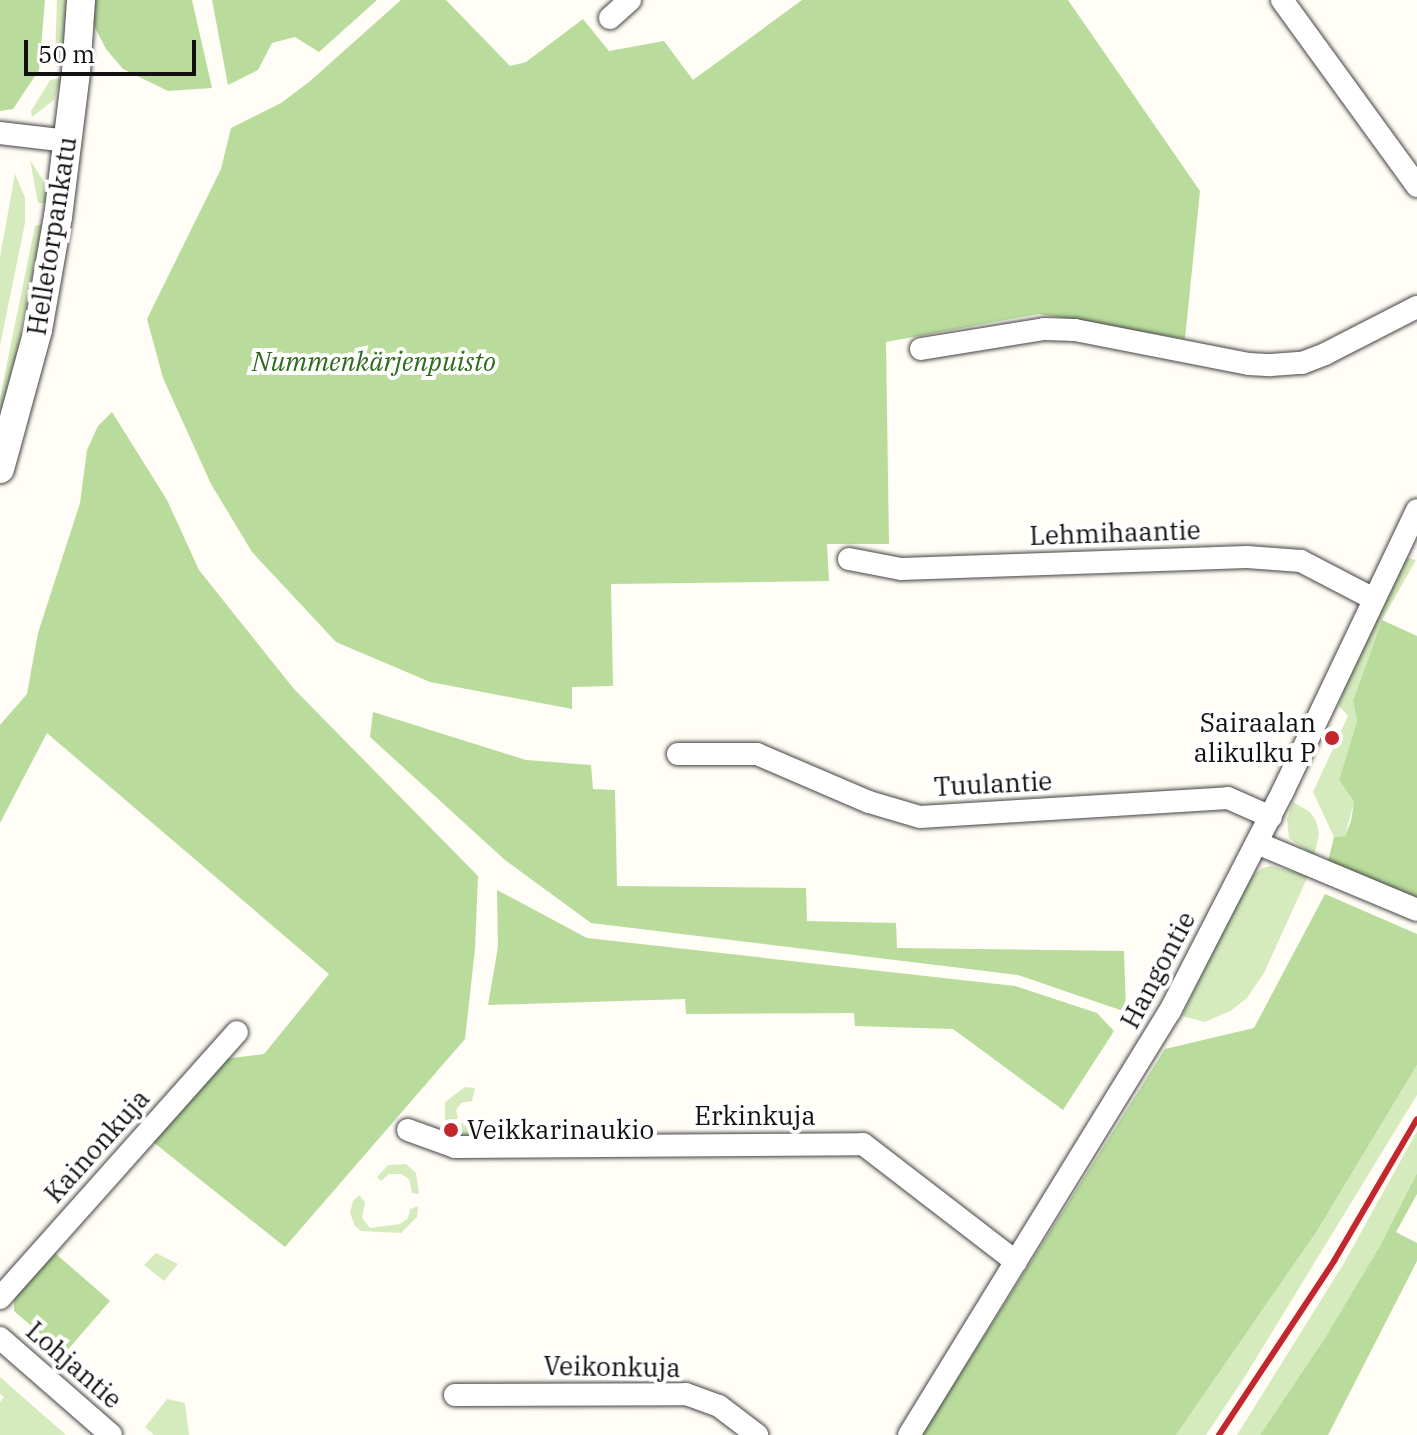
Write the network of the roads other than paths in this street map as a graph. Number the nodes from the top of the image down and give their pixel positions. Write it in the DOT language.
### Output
graph roads {
  1 [pos="81,0"];
  2 [pos="630,0"];
  3 [pos="1282,0"];
  4 [pos="610,18"];
  5 [pos="0,133"];
  6 [pos="68,141"];
  7 [pos="1417,186"];
  8 [pos="1417,307"];
  9 [pos="921,349"];
  10 [pos="0,469"];
  11 [pos="1417,510"];
  12 [pos="849,559"];
  13 [pos="1374,599"];
  14 [pos="678,754"];
  15 [pos="1271,817"];
  16 [pos="1257,843"];
  17 [pos="1417,910"];
  18 [pos="237,1032"];
  19 [pos="408,1130"];
  20 [pos="1016,1262"];
  21 [pos="0,1298"];
  22 [pos="0,1338"];
  23 [pos="455,1395"];
  24 [pos="111,1435"];
  25 [pos="757,1435"];
  26 [pos="909,1435"];
  1 -- 6 [label="street, Helletorpankatu"];
  2 -- 4 [label="street"];
  3 -- 7 [label="street"];
  5 -- 6 [label="street"];
  6 -- 10 [label="street, Helletorpankatu"];
  8 -- 9 [label="street"];
  11 -- 13 [label="street, Hangontie"];
  12 -- 13 [label="street, Lehmihaantie"];
  13 -- 15 [label="street, Hangontie"];
  14 -- 15 [label="street, Tuulantie"];
  15 -- 16 [label="street, Hangontie"];
  16 -- 17 [label="street"];
  16 -- 20 [label="street, Hangontie"];
  18 -- 21 [label="street, Kainonkuja"];
  19 -- 20 [label="street, Erkinkuja"];
  20 -- 26 [label="street, Hangontie"];
  22 -- 24 [label="street, Lohjantie"];
  23 -- 25 [label="street, Veikonkuja"];
}
